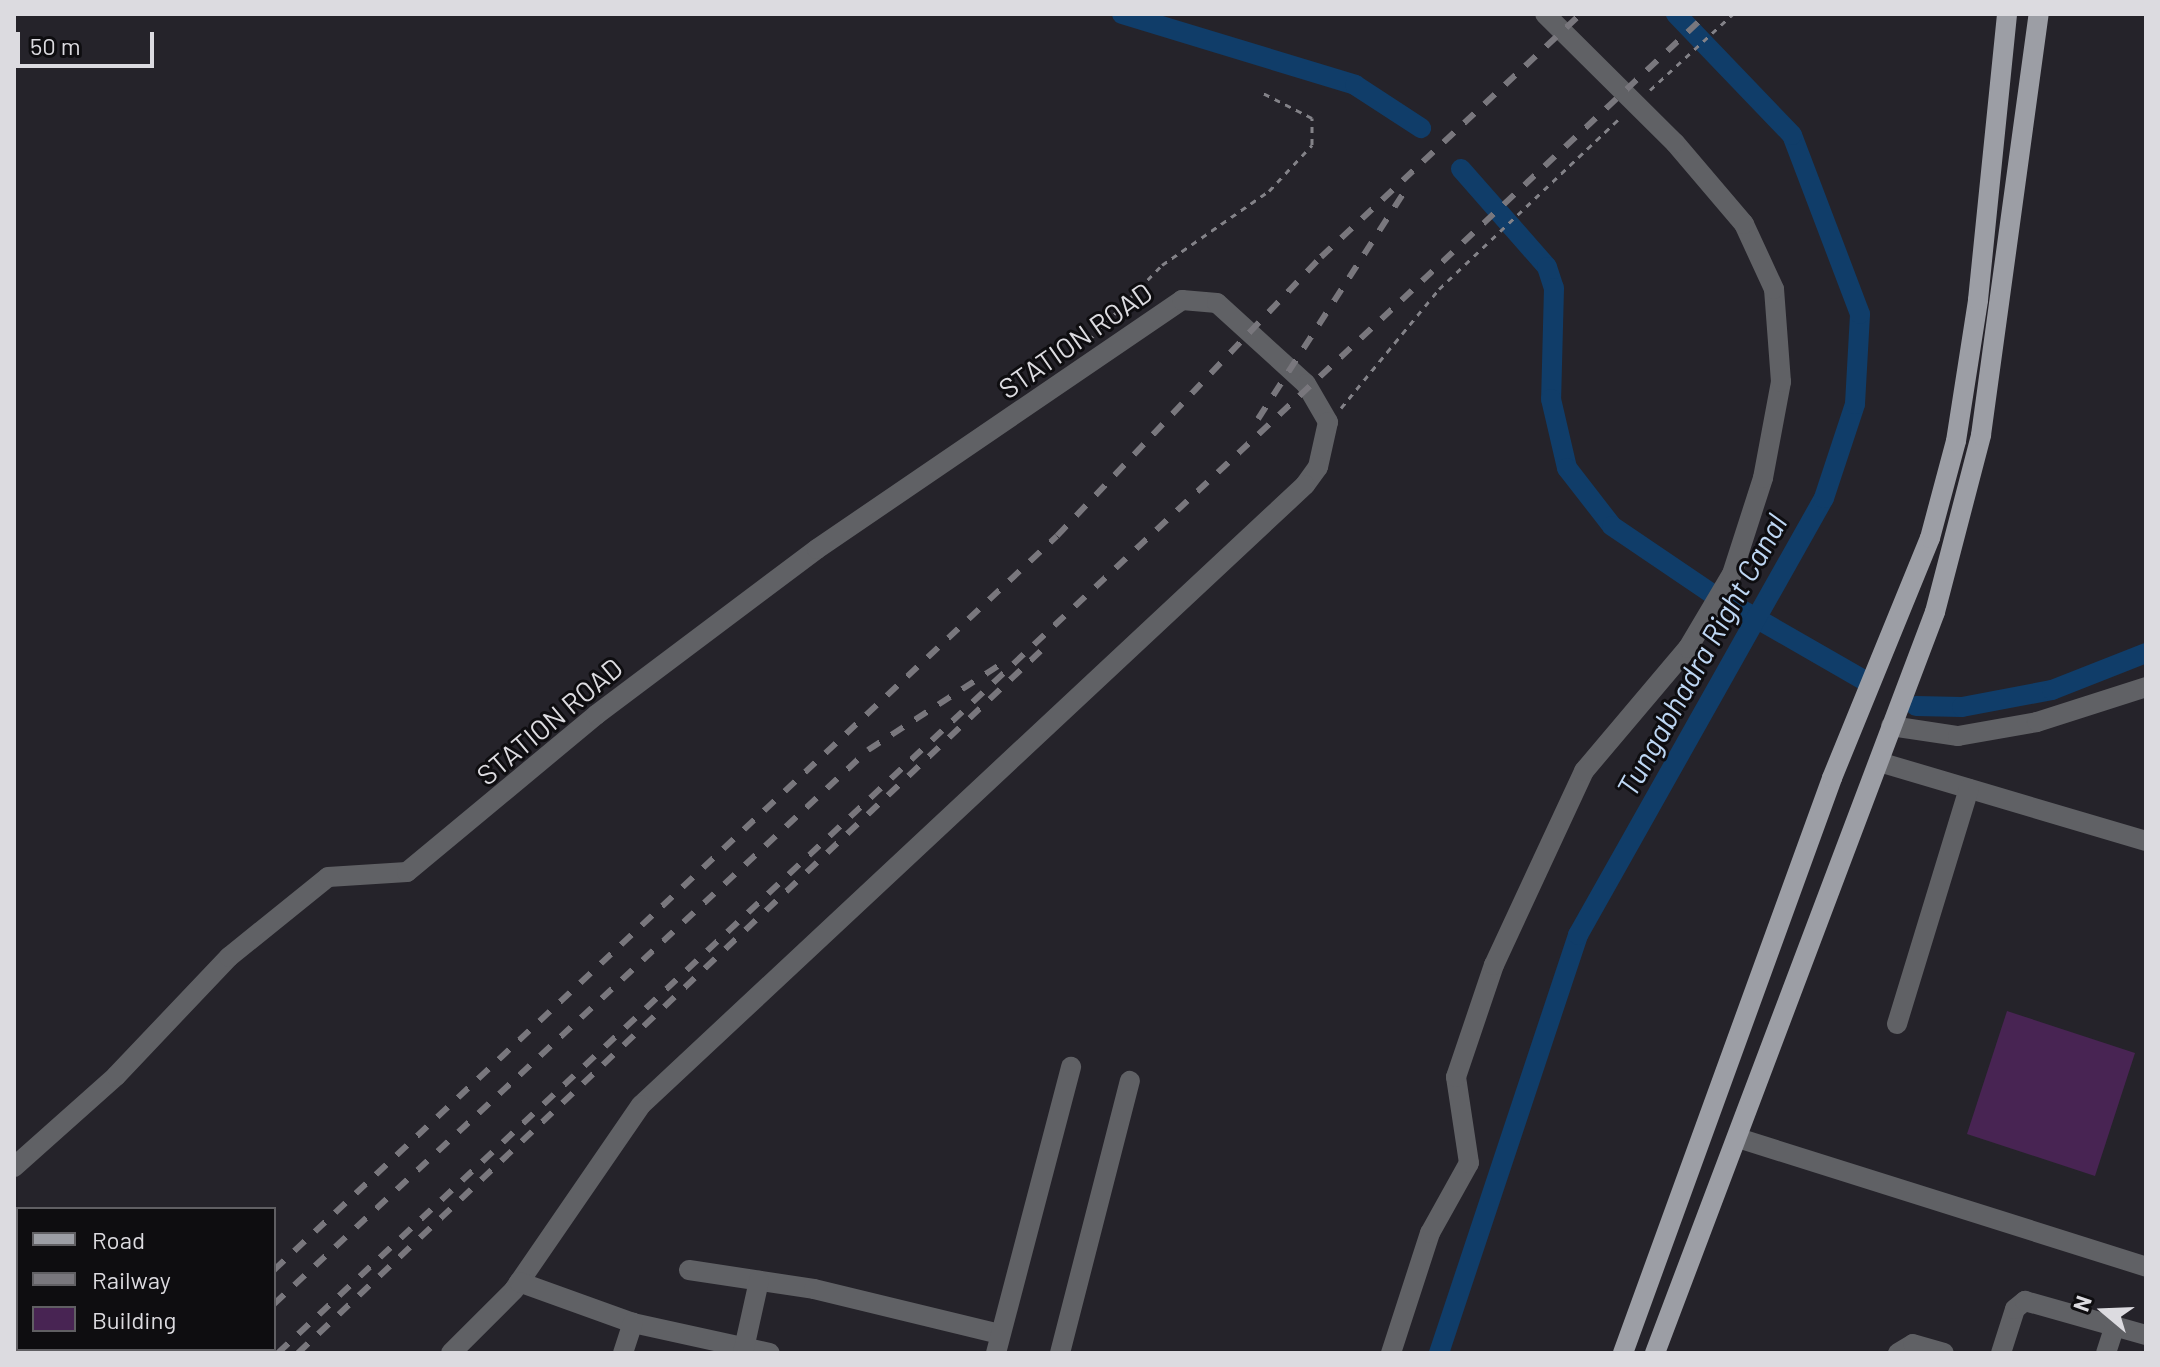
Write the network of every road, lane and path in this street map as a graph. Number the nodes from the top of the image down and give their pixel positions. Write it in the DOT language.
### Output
graph roads {
  1 [pos="1545,14"];
  2 [pos="1733,14"];
  3 [pos="2007,14"];
  4 [pos="2039,14"];
  5 [pos="1261,92"];
  6 [pos="1640,99"];
  7 [pos="1630,109"];
  8 [pos="1096,361"];
  9 [pos="1328,422"];
  10 [pos="2146,687"];
  11 [pos="1891,726"];
  12 [pos="1879,762"];
  13 [pos="1969,789"];
  14 [pos="2146,841"];
  15 [pos="1897,1024"];
  16 [pos="1071,1067"];
  17 [pos="1130,1081"];
  18 [pos="1738,1138"];
  19 [pos="14,1167"];
  20 [pos="2144,1260"];
  21 [pos="689,1270"];
  22 [pos="759,1281"];
  23 [pos="519,1282"];
  24 [pos="633,1323"];
  25 [pos="2115,1325"];
  26 [pos="2146,1335"];
  27 [pos="998,1344"];
  28 [pos="744,1350"];
  29 [pos="451,1353"];
  30 [pos="623,1353"];
  31 [pos="770,1353"];
  32 [pos="1060,1353"];
  33 [pos="1391,1353"];
  34 [pos="1623,1353"];
  35 [pos="1655,1353"];
  36 [pos="1898,1353"];
  37 [pos="1944,1353"];
  38 [pos="2001,1353"];
  39 [pos="2106,1353"];
  1 -- 33 [label="street"];
  2 -- 6 [label="path"];
  3 -- 34 [label="main road"];
  4 -- 11 [label="main road"];
  5 -- 8 [label="path"];
  7 -- 9 [label="path"];
  8 -- 9 [label="street, STATION ROAD"];
  8 -- 19 [label="street, STATION ROAD"];
  9 -- 23 [label="street"];
  10 -- 11 [label="street"];
  11 -- 12 [label="main road"];
  12 -- 13 [label="street"];
  12 -- 18 [label="main road"];
  13 -- 14 [label="street"];
  13 -- 15 [label="street"];
  16 -- 27 [label="street"];
  17 -- 32 [label="street"];
  18 -- 20 [label="street"];
  18 -- 35 [label="main road"];
  21 -- 22 [label="street"];
  22 -- 27 [label="street"];
  22 -- 28 [label="street"];
  23 -- 24 [label="street"];
  23 -- 29 [label="street"];
  24 -- 28 [label="street"];
  24 -- 30 [label="street"];
  25 -- 26 [label="street"];
  25 -- 38 [label="street"];
  25 -- 39 [label="street"];
  28 -- 31 [label="street"];
  36 -- 37 [label="street"];
}
